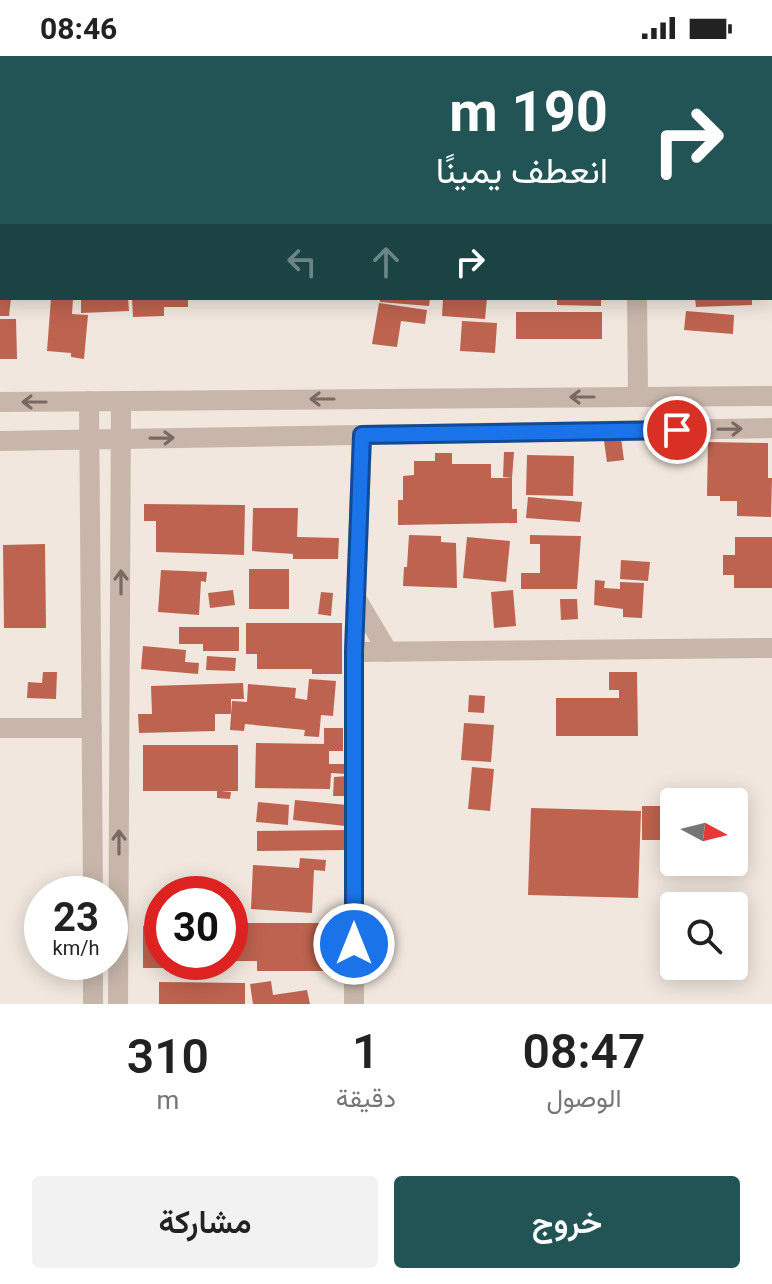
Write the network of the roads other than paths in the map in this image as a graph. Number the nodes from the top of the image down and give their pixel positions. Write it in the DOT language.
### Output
graph roads {
  1 [pos="637,300"];
  2 [pos="772,396"];
  3 [pos="638,397"];
  4 [pos="89,401"];
  5 [pos="121,401"];
  6 [pos="0,402"];
  7 [pos="772,428"];
  8 [pos="362,435"];
  9 [pos="122,439"];
  10 [pos="91,440"];
  11 [pos="0,441"];
  12 [pos="356,598"];
  13 [pos="772,648"];
  14 [pos="354,652"];
  15 [pos="388,652"];
  16 [pos="0,728"];
  17 [pos="92,728"];
  18 [pos="93,876"];
  19 [pos="93,980"];
  20 [pos="93,1004"];
  21 [pos="118,1004"];
  22 [pos="354,1004"];
  1 -- 3 [label="street"];
  2 -- 3 [label="street"];
  3 -- 5 [label="street, one-way"];
  4 -- 5 [label="street"];
  4 -- 6 [label="street, one-way"];
  4 -- 10 [label="street"];
  5 -- 9 [label="street"];
  8 -- 7 [label="street, one-way"];
  9 -- 8 [label="street, one-way"];
  8 -- 12 [label="street"];
  9 -- 10 [label="street"];
  21 -- 9 [label="street, one-way"];
  10 -- 11 [label="street"];
  10 -- 17 [label="street"];
  12 -- 14 [label="street"];
  12 -- 15 [label="street"];
  13 -- 15 [label="street"];
  14 -- 15 [label="street"];
  14 -- 22 [label="street"];
  16 -- 17 [label="street"];
  17 -- 18 [label="street"];
  19 -- 20 [label="street"];
}
